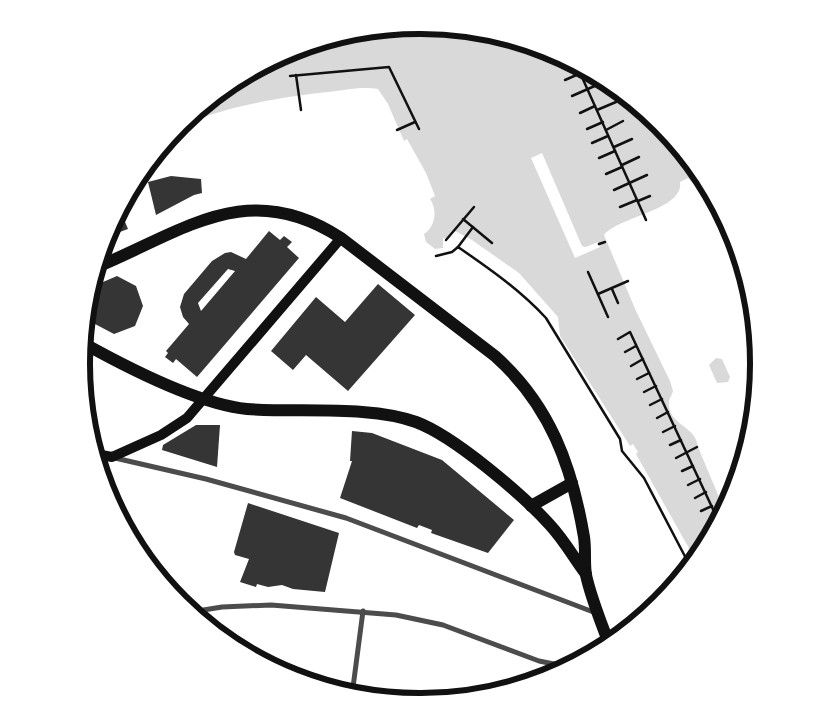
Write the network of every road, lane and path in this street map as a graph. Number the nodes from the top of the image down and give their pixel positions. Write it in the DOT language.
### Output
graph roads {
  1 [pos="577,74"];
  2 [pos="296,75"];
  3 [pos="290,76"];
  4 [pos="583,77"];
  5 [pos="565,80"];
  6 [pos="597,85"];
  7 [pos="572,96"];
  8 [pos="616,102"];
  9 [pos="595,106"];
  10 [pos="301,110"];
  11 [pos="597,110"];
  12 [pos="580,113"];
  13 [pos="623,121"];
  14 [pos="416,122"];
  15 [pos="602,122"];
  16 [pos="419,129"];
  17 [pos="587,129"];
  18 [pos="397,130"];
  19 [pos="606,130"];
  20 [pos="608,136"];
  21 [pos="632,139"];
  22 [pos="592,143"];
  23 [pos="614,149"];
  24 [pos="639,157"];
  25 [pos="599,158"];
  26 [pos="622,166"];
  27 [pos="606,174"];
  28 [pos="647,175"];
  29 [pos="614,190"];
  30 [pos="650,196"];
  31 [pos="637,200"];
  32 [pos="474,206"];
  33 [pos="620,207"];
  34 [pos="463,219"];
  35 [pos="646,220"];
  36 [pos="473,227"];
  37 [pos="341,238"];
  38 [pos="446,240"];
  39 [pos="605,242"];
  40 [pos="492,243"];
  41 [pos="599,244"];
  42 [pos="458,247"];
  43 [pos="436,256"];
  44 [pos="106,263"];
  45 [pos="588,272"];
  46 [pos="628,281"];
  47 [pos="612,288"];
  48 [pos="598,294"];
  49 [pos="618,304"];
  50 [pos="608,317"];
  51 [pos="618,339"];
  52 [pos="636,346"];
  53 [pos="91,347"];
  54 [pos="625,352"];
  55 [pos="643,359"];
  56 [pos="631,366"];
  57 [pos="649,373"];
  58 [pos="637,379"];
  59 [pos="656,386"];
  60 [pos="644,392"];
  61 [pos="204,399"];
  62 [pos="662,399"];
  63 [pos="650,405"];
  64 [pos="668,412"];
  65 [pos="656,418"];
  66 [pos="674,426"];
  67 [pos="663,432"];
  68 [pos="681,440"];
  69 [pos="670,445"];
  70 [pos="697,447"];
  71 [pos="687,453"];
  72 [pos="103,455"];
  73 [pos="112,457"];
  74 [pos="676,458"];
  75 [pos="693,466"];
  76 [pos="682,472"];
  77 [pos="700,479"];
  78 [pos="572,483"];
  79 [pos="688,485"];
  80 [pos="706,492"];
  81 [pos="695,498"];
  82 [pos="531,506"];
  83 [pos="712,506"];
  84 [pos="700,511"];
  85 [pos="715,512"];
  86 [pos="686,558"];
  87 [pos="586,574"];
  88 [pos="202,610"];
  89 [pos="362,611"];
  90 [pos="598,614"];
  91 [pos="606,636"];
  92 [pos="555,664"];
  93 [pos="353,686"];
  1 -- 5 [label="path"];
  2 -- 3 [label="path"];
  2 -- 10 [label="path"];
  2 -- 14 [label="path"];
  4 -- 9 [label="path"];
  6 -- 7 [label="path"];
  8 -- 11 [label="path"];
  9 -- 11 [label="path"];
  9 -- 12 [label="path"];
  11 -- 15 [label="path"];
  13 -- 19 [label="path"];
  14 -- 16 [label="path"];
  14 -- 18 [label="path"];
  15 -- 17 [label="path"];
  15 -- 19 [label="path"];
  19 -- 20 [label="path"];
  20 -- 22 [label="path"];
  20 -- 23 [label="path"];
  21 -- 23 [label="path"];
  23 -- 25 [label="path"];
  23 -- 26 [label="path"];
  24 -- 26 [label="path"];
  26 -- 27 [label="path"];
  26 -- 31 [label="path"];
  28 -- 29 [label="path"];
  30 -- 31 [label="path"];
  31 -- 33 [label="path"];
  31 -- 35 [label="path"];
  32 -- 34 [label="path"];
  34 -- 36 [label="path"];
  34 -- 38 [label="path"];
  36 -- 40 [label="path"];
  36 -- 42 [label="path"];
  37 -- 44 [label="main road"];
  37 -- 61 [label="main road"];
  37 -- 78 [label="main road"];
  39 -- 41 [label="path"];
  42 -- 43 [label="path"];
  42 -- 86 [label="path"];
  45 -- 48 [label="path"];
  46 -- 47 [label="path"];
  47 -- 48 [label="path"];
  47 -- 49 [label="path"];
  48 -- 50 [label="path"];
  51 -- 52 [label="path"];
  52 -- 54 [label="path"];
  52 -- 55 [label="path"];
  53 -- 61 [label="main road"];
  55 -- 56 [label="path"];
  55 -- 57 [label="path"];
  57 -- 58 [label="path"];
  57 -- 59 [label="path"];
  59 -- 60 [label="path"];
  59 -- 62 [label="path"];
  61 -- 73 [label="main road"];
  61 -- 82 [label="main road"];
  62 -- 63 [label="path"];
  62 -- 64 [label="path"];
  64 -- 65 [label="path"];
  64 -- 66 [label="path"];
  66 -- 67 [label="path"];
  66 -- 68 [label="path"];
  68 -- 69 [label="path"];
  68 -- 71 [label="path"];
  70 -- 71 [label="path"];
  71 -- 74 [label="path"];
  71 -- 75 [label="path"];
  72 -- 73 [label="main road"];
  73 -- 90 [label="street"];
  75 -- 76 [label="path"];
  75 -- 77 [label="path"];
  77 -- 79 [label="path"];
  77 -- 80 [label="path"];
  78 -- 82 [label="main road"];
  78 -- 87 [label="main road"];
  80 -- 81 [label="path"];
  80 -- 83 [label="path"];
  82 -- 87 [label="main road"];
  83 -- 84 [label="path"];
  83 -- 85 [label="path"];
  87 -- 90 [label="main road"];
  88 -- 89 [label="street"];
  89 -- 92 [label="street"];
  89 -- 93 [label="street"];
  90 -- 91 [label="main road"];
}
